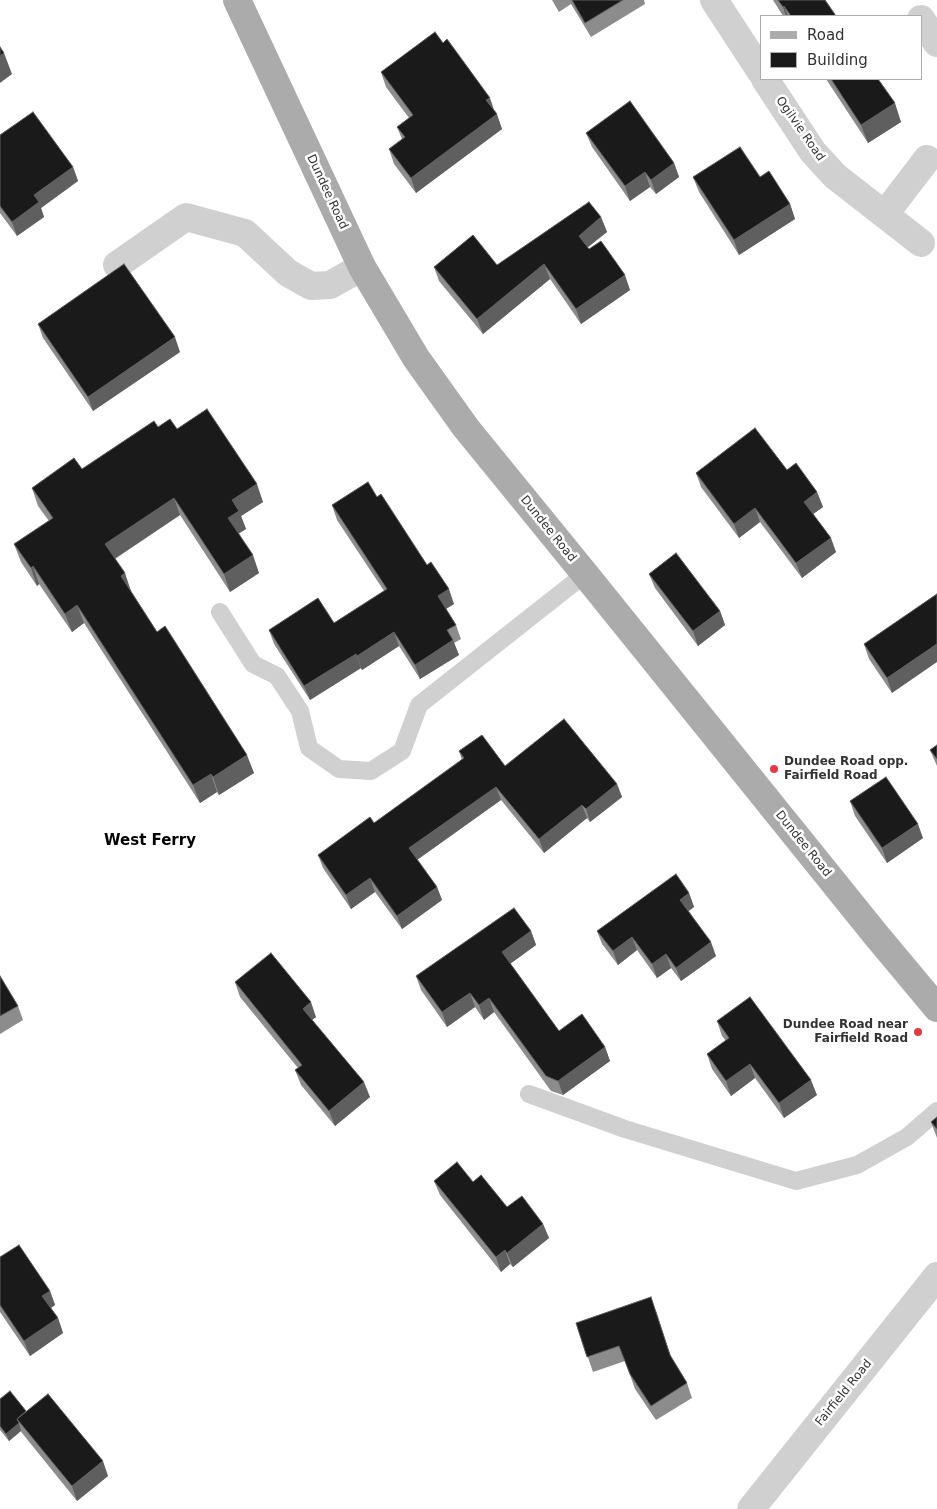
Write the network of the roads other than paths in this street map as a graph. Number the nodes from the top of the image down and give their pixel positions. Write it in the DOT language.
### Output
graph roads {
  1 [pos="237,0"];
  2 [pos="714,0"];
  3 [pos="908,0"];
  4 [pos="919,15"];
  5 [pos="922,20"];
  6 [pos="937,43"];
  7 [pos="760,70"];
  8 [pos="767,80"];
  9 [pos="927,159"];
  10 [pos="885,214"];
  11 [pos="921,243"];
  12 [pos="117,265"];
  13 [pos="362,267"];
  14 [pos="585,574"];
  15 [pos="220,612"];
  16 [pos="937,1008"];
  17 [pos="529,1094"];
  18 [pos="937,1111"];
  19 [pos="937,1276"];
  20 [pos="751,1509"];
  1 -- 13 [label="main road, Dundee Road"];
  2 -- 7 [label="street"];
  3 -- 4 [label="street"];
  5 -- 6 [label="street"];
  8 -- 10 [label="street, Ogilvie Road"];
  9 -- 10 [label="street"];
  10 -- 11 [label="street, Ogilvie Road"];
  12 -- 13 [label="street"];
  13 -- 14 [label="main road, Dundee Road"];
  14 -- 15 [label="lane"];
  14 -- 16 [label="main road, Dundee Road"];
  17 -- 18 [label="lane"];
  19 -- 20 [label="street, Fairfield Road"];
}
